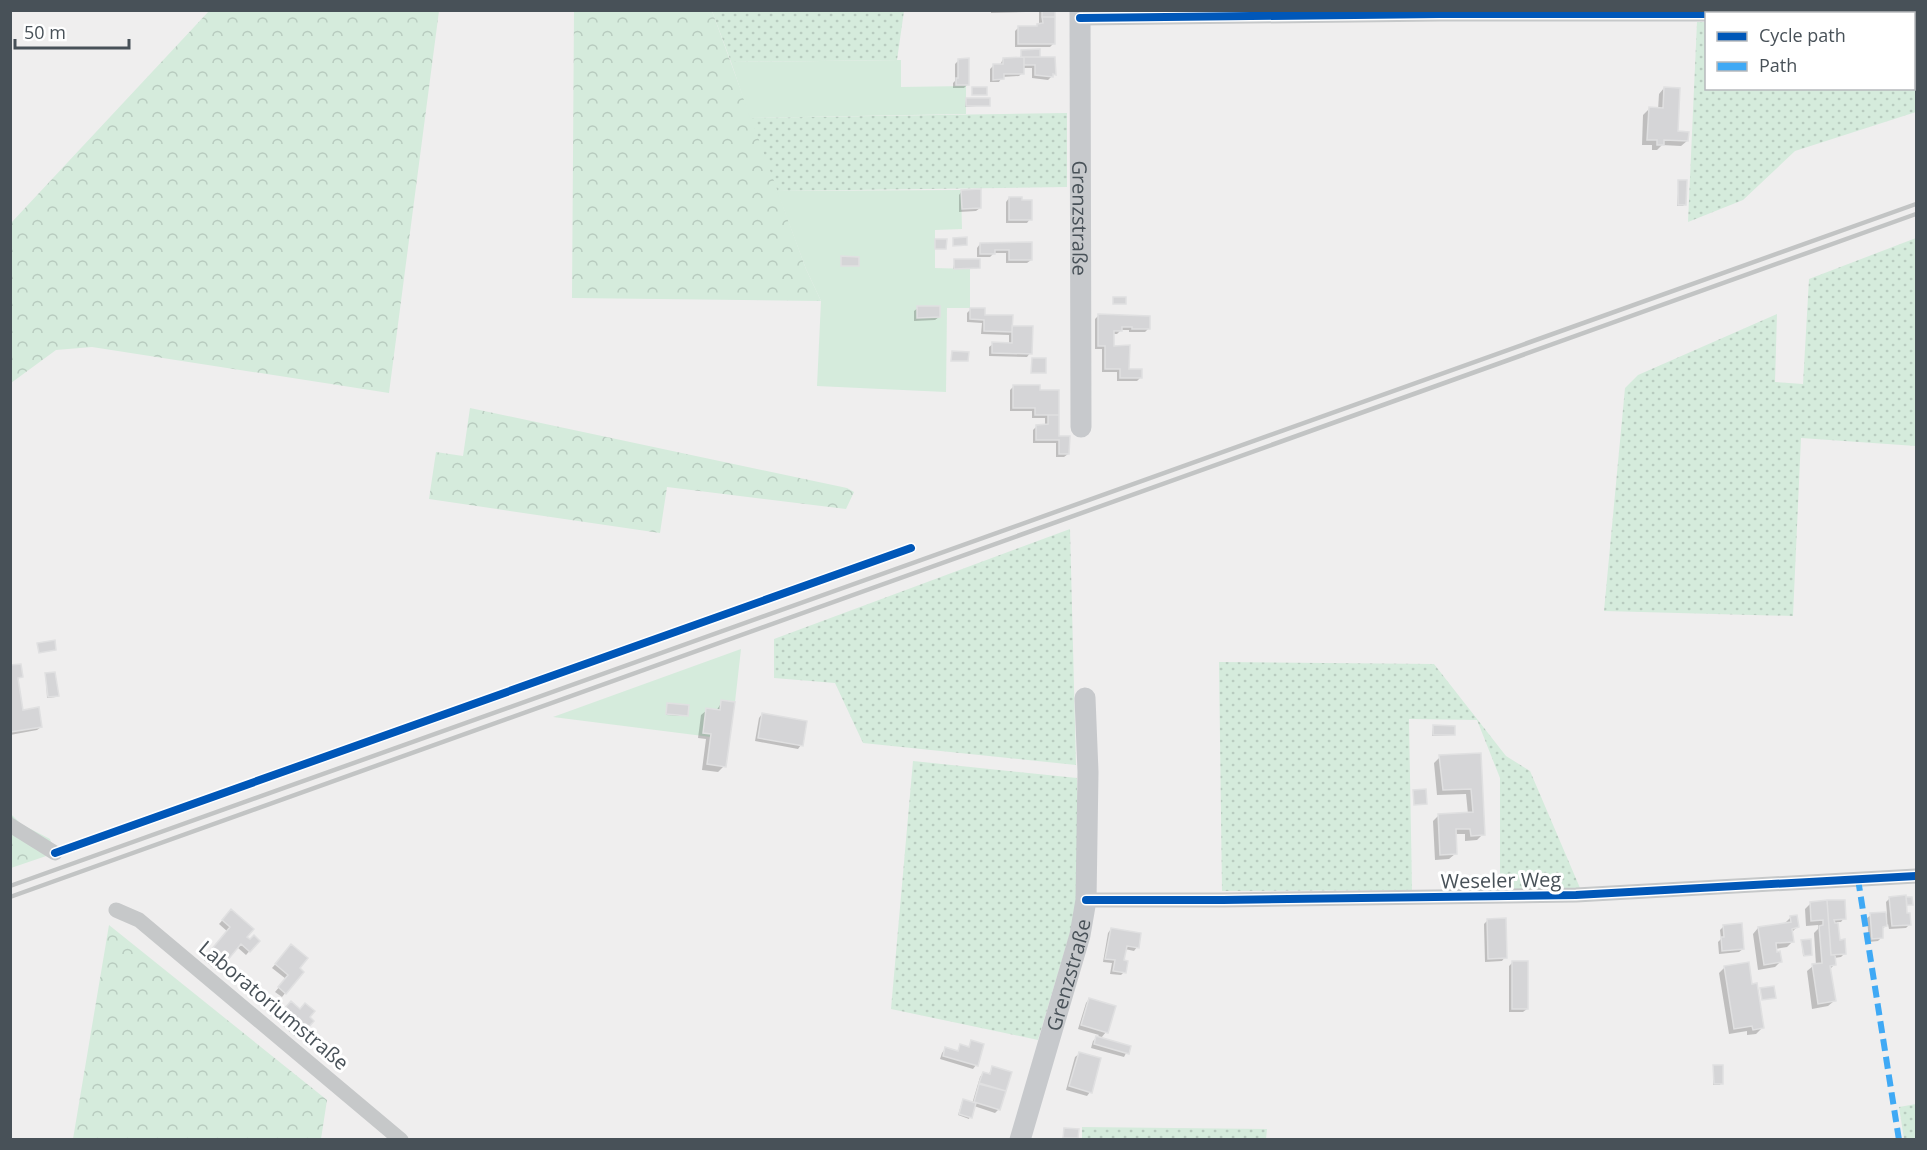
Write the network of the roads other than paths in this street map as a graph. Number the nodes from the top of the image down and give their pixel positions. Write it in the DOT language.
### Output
graph roads {
  1 [pos="1080,14"];
  2 [pos="1705,14"];
  3 [pos="1081,427"];
  4 [pos="1085,698"];
  5 [pos="10,825"];
  6 [pos="56,853"];
  7 [pos="1917,876"];
  8 [pos="1086,900"];
  9 [pos="116,910"];
  10 [pos="401,1140"];
  11 [pos="1020,1140"];
  1 -- 2 [label="street"];
  1 -- 3 [label="street, Grenzstraße"];
  4 -- 8 [label="street, Grenzstraße"];
  5 -- 6 [label="street"];
  7 -- 8 [label="street, Weseler Weg"];
  8 -- 11 [label="street, Grenzstraße"];
  9 -- 10 [label="street, Laboratoriumstraße"];
}
